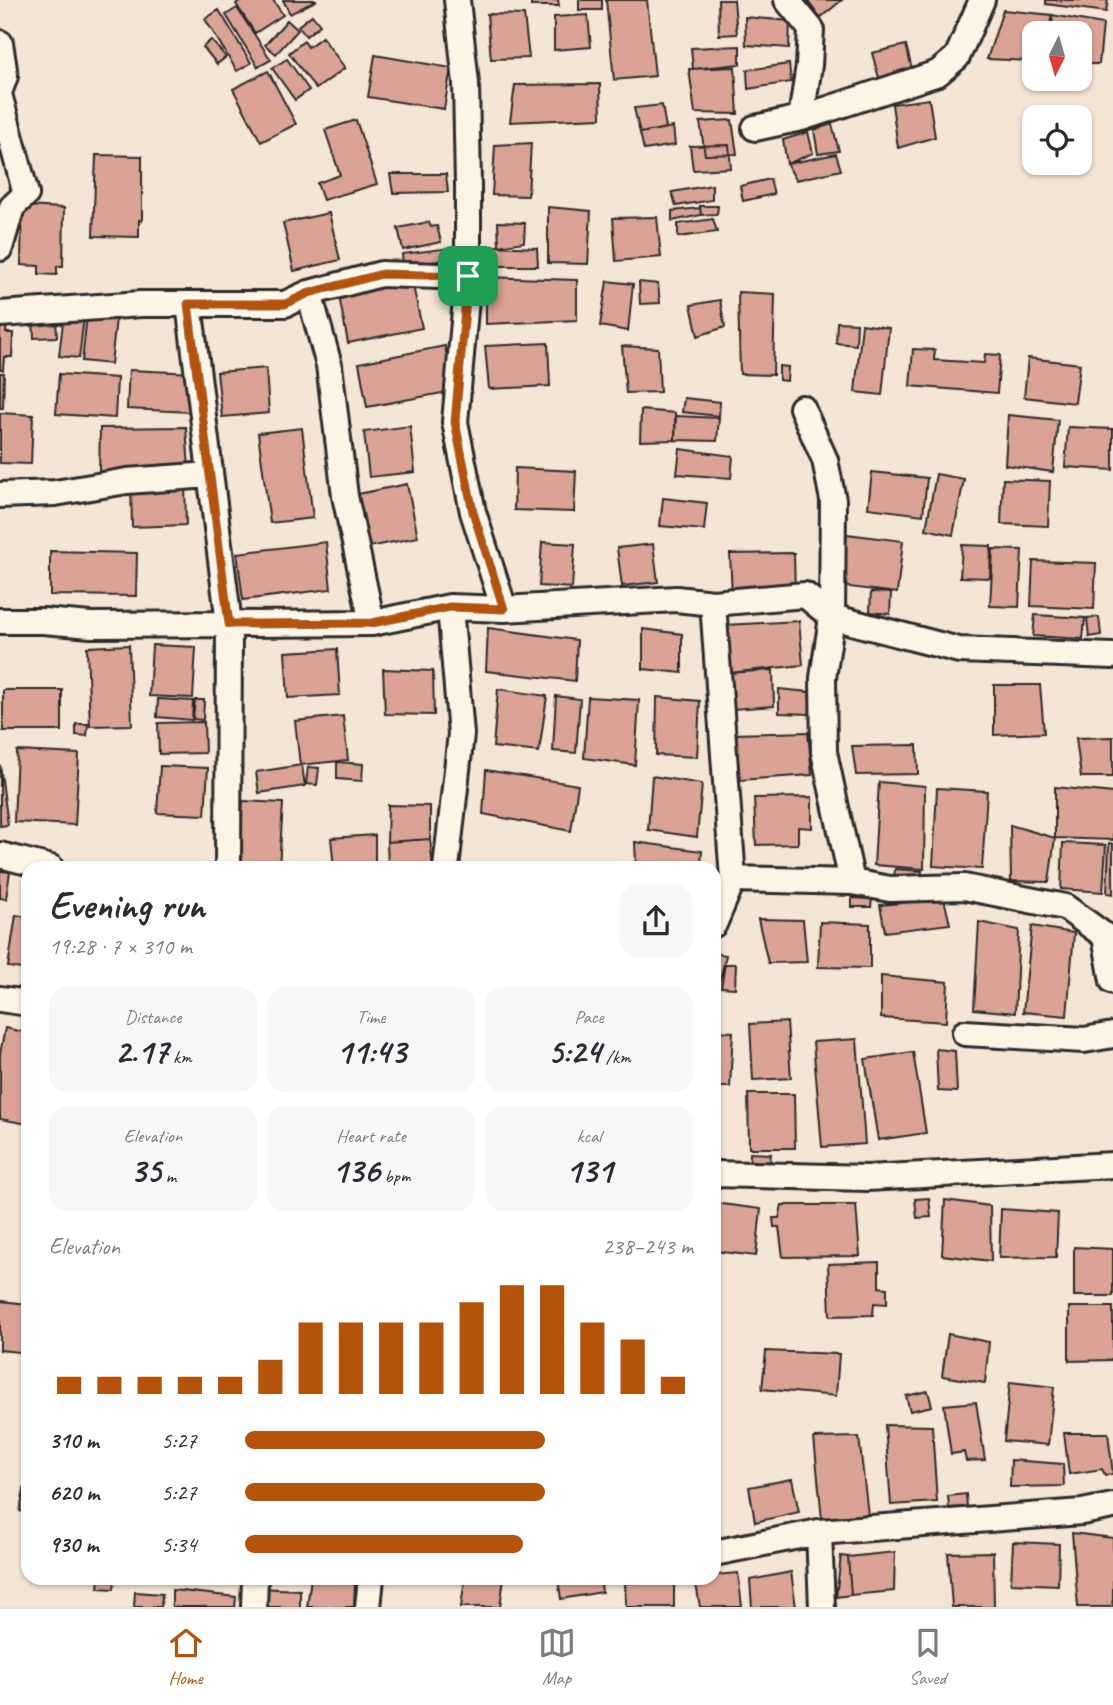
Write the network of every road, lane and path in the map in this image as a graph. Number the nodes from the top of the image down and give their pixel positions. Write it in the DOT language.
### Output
graph roads {
  1 [pos="457,0"];
  2 [pos="787,0"];
  3 [pos="982,0"];
  4 [pos="0,43"];
  5 [pos="0,90"];
  6 [pos="0,98"];
  7 [pos="801,118"];
  8 [pos="755,128"];
  9 [pos="0,248"];
  10 [pos="468,276"];
  11 [pos="309,293"];
  12 [pos="188,304"];
  13 [pos="0,314"];
  14 [pos="802,408"];
  15 [pos="210,475"];
  16 [pos="0,495"];
  17 [pos="713,603"];
  18 [pos="450,607"];
  19 [pos="504,609"];
  20 [pos="832,617"];
  21 [pos="0,621"];
  22 [pos="372,623"];
  23 [pos="229,624"];
  24 [pos="1113,656"];
  25 [pos="0,855"];
  26 [pos="24,861"];
  27 [pos="228,861"];
  28 [pos="447,861"];
  29 [pos="733,879"];
  30 [pos="852,882"];
  31 [pos="721,907"];
  32 [pos="1113,981"];
  33 [pos="0,999"];
  34 [pos="21,1002"];
  35 [pos="965,1033"];
  36 [pos="1113,1035"];
  37 [pos="1113,1166"];
  38 [pos="721,1174"];
  39 [pos="1113,1506"];
  40 [pos="819,1532"];
  41 [pos="721,1552"];
  42 [pos="255,1585"];
  43 [pos="370,1585"];
  44 [pos="254,1607"];
  45 [pos="368,1607"];
  46 [pos="822,1607"];
  1 -- 10 [label="street"];
  2 -- 7 [label="street"];
  3 -- 7 [label="street"];
  4 -- 5 [label="street"];
  6 -- 9 [label="street"];
  7 -- 8 [label="street"];
  10 -- 11 [label="street"];
  10 -- 19 [label="street"];
  11 -- 12 [label="street"];
  11 -- 22 [label="street"];
  12 -- 13 [label="street"];
  12 -- 15 [label="street"];
  14 -- 20 [label="street"];
  15 -- 16 [label="street"];
  15 -- 23 [label="street"];
  17 -- 19 [label="street"];
  17 -- 20 [label="street"];
  17 -- 29 [label="street"];
  18 -- 19 [label="street"];
  18 -- 22 [label="street"];
  18 -- 28 [label="street"];
  20 -- 24 [label="street"];
  20 -- 30 [label="street"];
  21 -- 23 [label="street"];
  22 -- 23 [label="street"];
  23 -- 27 [label="street"];
  25 -- 26 [label="street"];
  29 -- 30 [label="street"];
  29 -- 31 [label="street"];
  30 -- 32 [label="street"];
  33 -- 34 [label="street"];
  35 -- 36 [label="street"];
  37 -- 38 [label="street"];
  39 -- 40 [label="street"];
  40 -- 41 [label="street"];
  40 -- 46 [label="street"];
  42 -- 44 [label="street"];
  43 -- 45 [label="street"];
}
